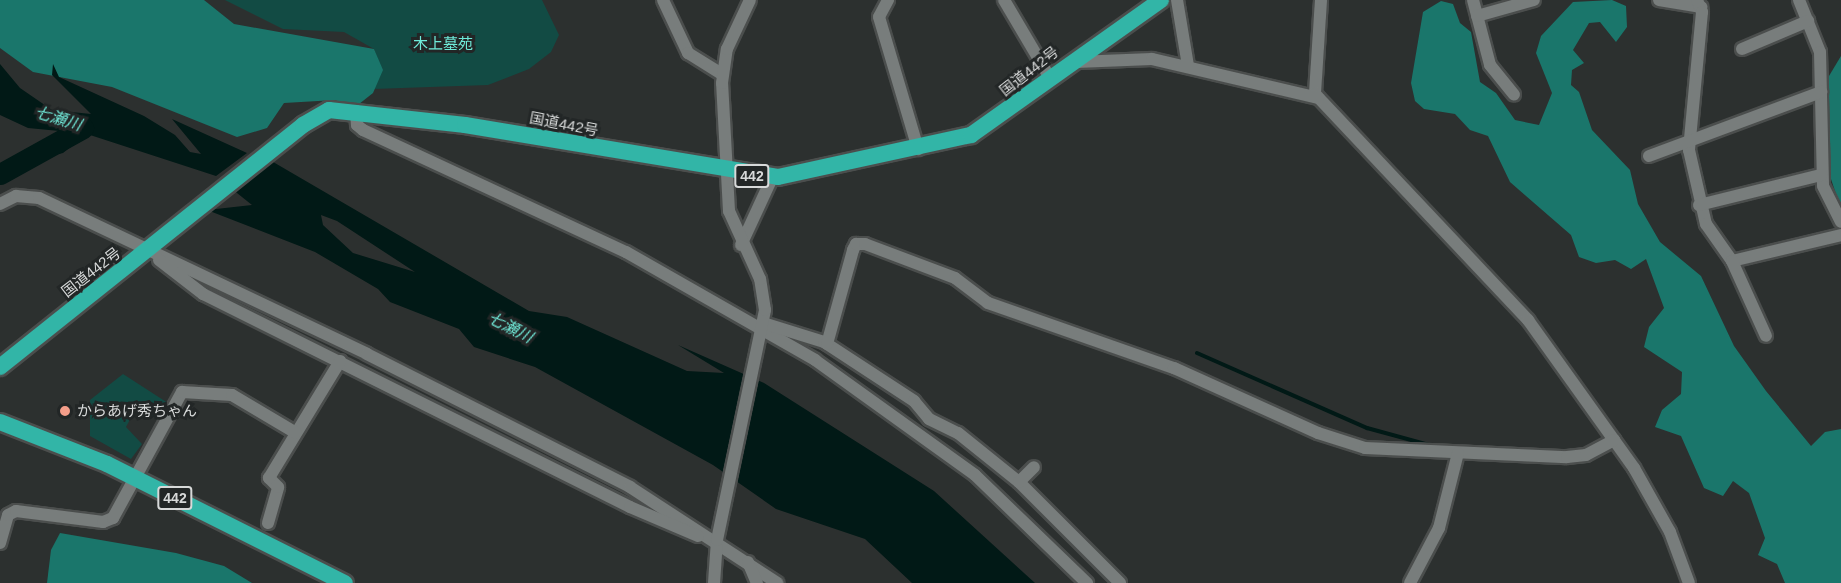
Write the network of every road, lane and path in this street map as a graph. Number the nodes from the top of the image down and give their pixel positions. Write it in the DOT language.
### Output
graph roads {
  1 [pos="663,0"];
  2 [pos="750,0"];
  3 [pos="888,0"];
  4 [pos="1004,0"];
  5 [pos="1161,0"];
  6 [pos="1177,0"];
  7 [pos="1321,0"];
  8 [pos="1473,0"];
  9 [pos="1534,0"];
  10 [pos="1659,0"];
  11 [pos="1799,0"];
  12 [pos="1699,3"];
  13 [pos="1478,16"];
  14 [pos="1808,21"];
  15 [pos="1742,49"];
  16 [pos="1069,63"];
  17 [pos="1188,66"];
  18 [pos="722,74"];
  19 [pos="1050,78"];
  20 [pos="1821,92"];
  21 [pos="1514,95"];
  22 [pos="1318,98"];
  23 [pos="356,111"];
  24 [pos="1689,142"];
  25 [pos="918,149"];
  26 [pos="1649,156"];
  27 [pos="727,173"];
  28 [pos="1821,175"];
  29 [pos="772,178"];
  30 [pos="0,204"];
  31 [pos="1699,205"];
  32 [pos="1841,222"];
  33 [pos="1841,235"];
  34 [pos="741,245"];
  35 [pos="147,250"];
  36 [pos="1732,261"];
  37 [pos="762,329"];
  38 [pos="1766,336"];
  39 [pos="827,344"];
  40 [pos="340,361"];
  41 [pos="0,367"];
  42 [pos="0,422"];
  43 [pos="296,433"];
  44 [pos="1614,440"];
  45 [pos="1458,453"];
  46 [pos="1034,468"];
  47 [pos="131,476"];
  48 [pos="1019,482"];
  49 [pos="268,524"];
  50 [pos="718,533"];
  51 [pos="0,543"];
  52 [pos="747,561"];
  53 [pos="345,583"];
  54 [pos="714,583"];
  55 [pos="757,583"];
  56 [pos="777,583"];
  57 [pos="1088,583"];
  58 [pos="1120,583"];
  59 [pos="1410,583"];
  60 [pos="1689,583"];
  1 -- 18 [label="street"];
  2 -- 18 [label="street"];
  3 -- 25 [label="street"];
  4 -- 19 [label="street"];
  5 -- 16 [label="highway, 国道442号 / 442"];
  6 -- 17 [label="street"];
  7 -- 22 [label="street"];
  8 -- 13 [label="street"];
  9 -- 13 [label="street"];
  10 -- 12 [label="street"];
  11 -- 14 [label="street"];
  12 -- 24 [label="street"];
  13 -- 21 [label="street"];
  14 -- 15 [label="street"];
  14 -- 20 [label="street"];
  16 -- 17 [label="street"];
  16 -- 19 [label="highway, 国道442号 / 442"];
  17 -- 22 [label="street"];
  18 -- 27 [label="street"];
  19 -- 25 [label="highway, 国道442号 / 442"];
  20 -- 24 [label="street"];
  20 -- 28 [label="street"];
  22 -- 44 [label="street"];
  23 -- 27 [label="highway, 国道442号 / 442"];
  23 -- 35 [label="highway, 国道442号 / 442"];
  23 -- 37 [label="street"];
  24 -- 26 [label="street"];
  24 -- 31 [label="street"];
  25 -- 29 [label="highway, 国道442号 / 442"];
  27 -- 29 [label="highway, 国道442号 / 442"];
  27 -- 34 [label="street"];
  28 -- 31 [label="street"];
  28 -- 32 [label="street"];
  29 -- 34 [label="street"];
  30 -- 35 [label="street"];
  31 -- 36 [label="street"];
  33 -- 36 [label="street"];
  34 -- 37 [label="street"];
  35 -- 40 [label="street"];
  35 -- 41 [label="highway, 国道442号 / 442"];
  35 -- 50 [label="street"];
  36 -- 38 [label="street"];
  37 -- 39 [label="street"];
  37 -- 50 [label="street"];
  37 -- 57 [label="street"];
  39 -- 45 [label="street"];
  39 -- 48 [label="street"];
  40 -- 43 [label="street"];
  40 -- 50 [label="street"];
  42 -- 47 [label="highway, 442"];
  43 -- 47 [label="street"];
  43 -- 49 [label="street"];
  44 -- 45 [label="street"];
  44 -- 60 [label="street"];
  45 -- 59 [label="street"];
  46 -- 48 [label="street"];
  47 -- 51 [label="street"];
  47 -- 53 [label="highway, 442"];
  48 -- 58 [label="street"];
  50 -- 52 [label="street"];
  50 -- 54 [label="street"];
  52 -- 55 [label="street"];
  52 -- 56 [label="street"];
}
